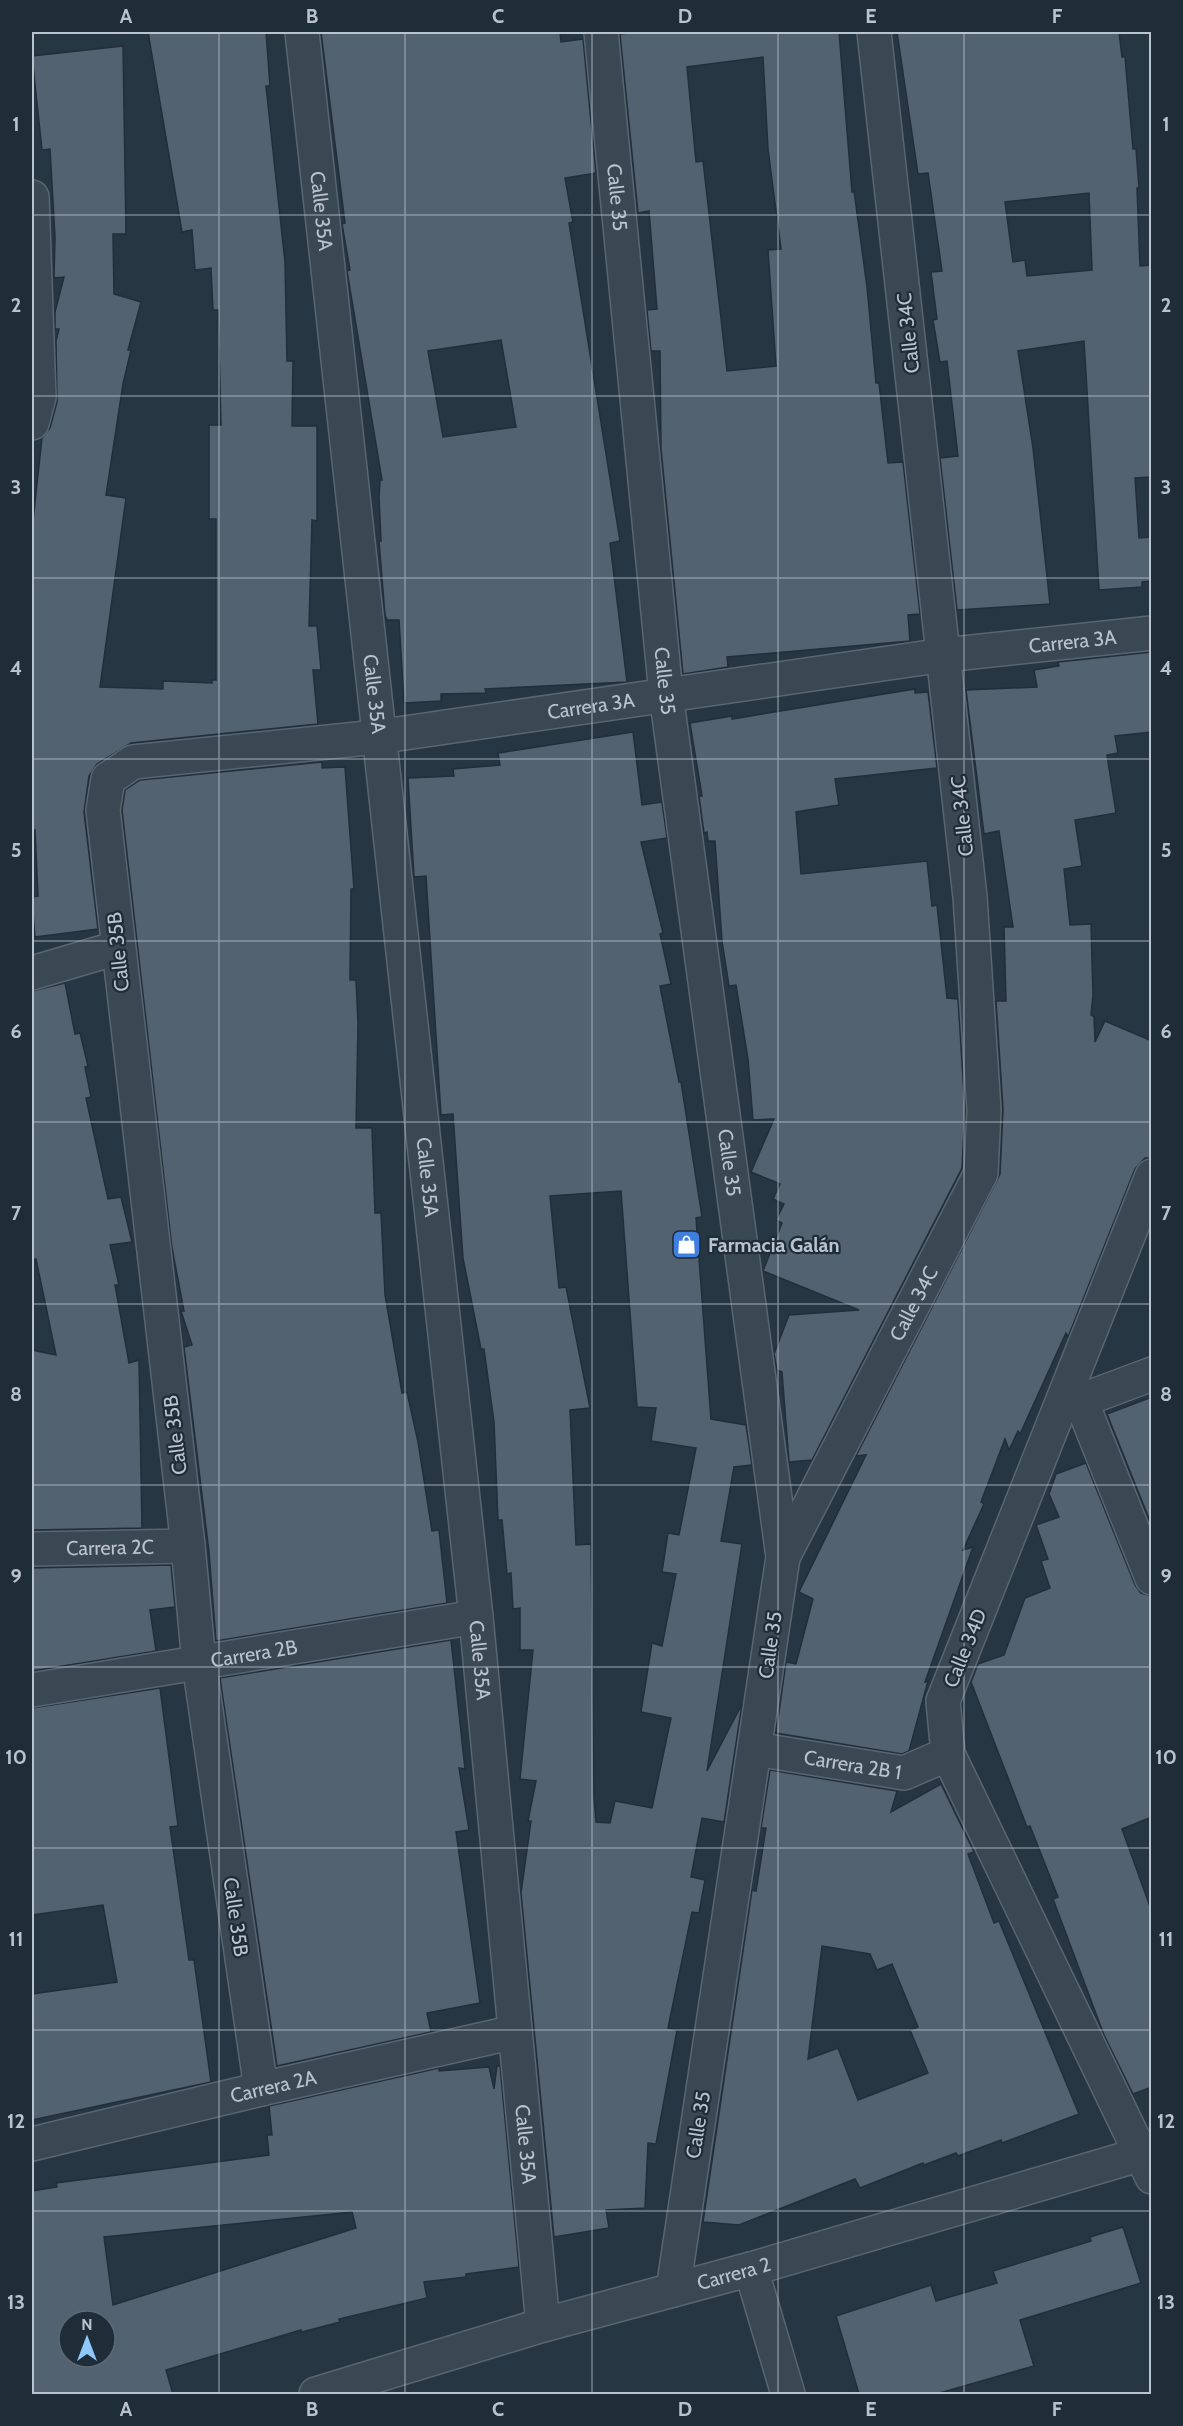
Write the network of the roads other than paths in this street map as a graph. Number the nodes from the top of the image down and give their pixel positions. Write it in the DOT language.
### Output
graph roads {
  1 [pos="302,32"];
  2 [pos="601,32"];
  3 [pos="874,32"];
  4 [pos="32,196"];
  5 [pos="32,423"];
  6 [pos="1152,633"];
  7 [pos="944,655"];
  8 [pos="666,694"];
  9 [pos="377,737"];
  10 [pos="108,779"];
  11 [pos="117,948"];
  12 [pos="32,974"];
  13 [pos="1152,1176"];
  14 [pos="1152,1374"];
  15 [pos="1071,1405"];
  16 [pos="188,1546"];
  17 [pos="32,1549"];
  18 [pos="783,1557"];
  19 [pos="1152,1578"];
  20 [pos="476,1617"];
  21 [pos="199,1663"];
  22 [pos="32,1690"];
  23 [pos="754,1749"];
  24 [pos="948,1754"];
  25 [pos="515,2032"];
  26 [pos="261,2089"];
  27 [pos="32,2145"];
  28 [pos="1148,2161"];
  29 [pos="751,2269"];
  30 [pos="673,2290"];
  31 [pos="543,2325"];
  32 [pos="316,2394"];
  33 [pos="788,2394"];
  1 -- 9 [label="street, Calle 35A"];
  2 -- 8 [label="street, Calle 35"];
  3 -- 7 [label="street, Calle 34C"];
  4 -- 5 [label="street"];
  6 -- 7 [label="street, Carrera 3A"];
  7 -- 8 [label="street, Carrera 3A"];
  7 -- 18 [label="street, Calle 34C"];
  8 -- 9 [label="street, Carrera 3A"];
  8 -- 18 [label="street, Calle 35"];
  9 -- 10 [label="street, Carrera 3A"];
  9 -- 20 [label="street, Calle 35A"];
  10 -- 11 [label="street, Calle 35B"];
  11 -- 12 [label="street"];
  11 -- 16 [label="street, Calle 35B"];
  13 -- 15 [label="street, Calle 34D"];
  14 -- 15 [label="street"];
  15 -- 19 [label="street"];
  15 -- 24 [label="street, Calle 34D"];
  16 -- 17 [label="street, Carrera 2C"];
  16 -- 21 [label="street, Calle 35B"];
  18 -- 23 [label="street, Calle 35"];
  20 -- 21 [label="street, Carrera 2B"];
  20 -- 25 [label="street, Calle 35A"];
  21 -- 22 [label="street, Carrera 2B"];
  21 -- 26 [label="street, Calle 35B"];
  23 -- 24 [label="street, Carrera 2B 1"];
  23 -- 30 [label="street, Calle 35"];
  24 -- 28 [label="street, Calle 34D"];
  25 -- 26 [label="street, Carrera 2A"];
  25 -- 31 [label="street, Calle 35A"];
  26 -- 27 [label="street, Carrera 2A"];
  28 -- 29 [label="street, Carrera 2"];
  29 -- 30 [label="street, Carrera 2"];
  29 -- 33 [label="street"];
  30 -- 31 [label="street, Carrera 2"];
  31 -- 32 [label="street, Carrera 2"];
}
